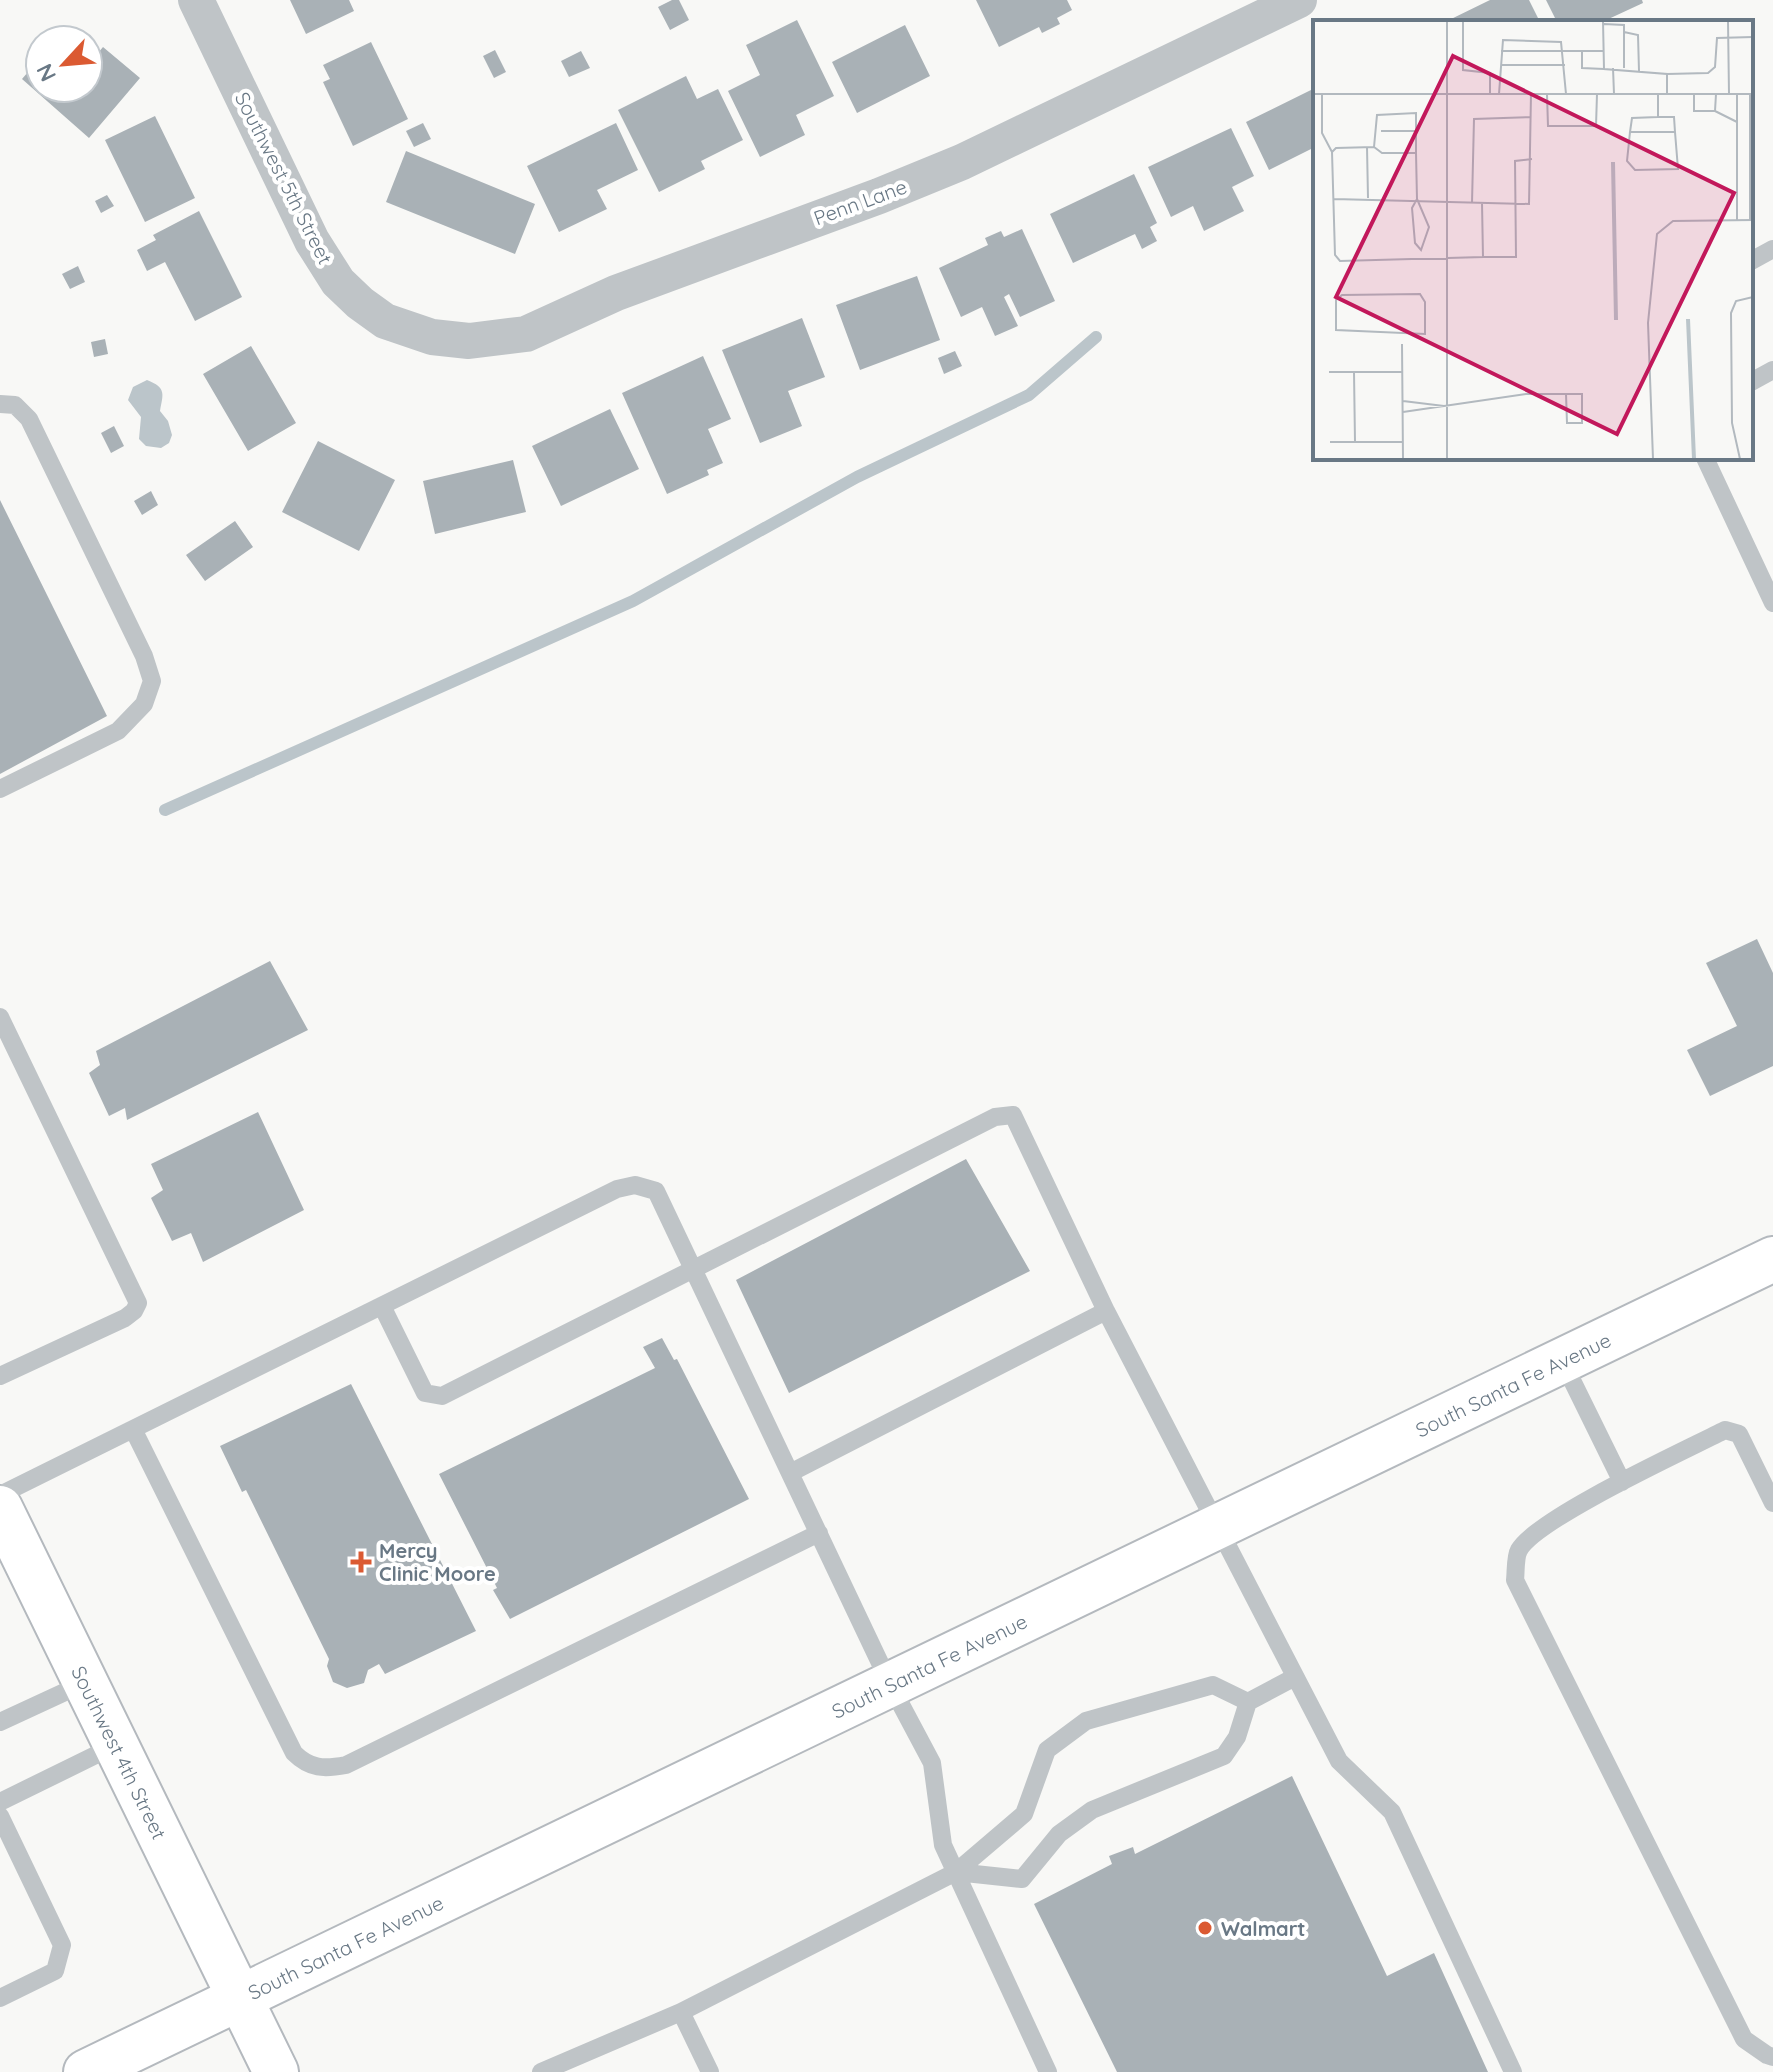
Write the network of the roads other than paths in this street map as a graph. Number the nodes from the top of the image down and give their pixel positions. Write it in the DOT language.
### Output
graph roads {
  1 [pos="196,0"];
  2 [pos="1299,0"];
  3 [pos="1773,249"];
  4 [pos="1753,260"];
  5 [pos="404,329"];
  6 [pos="1773,370"];
  7 [pos="1753,381"];
  8 [pos="0,404"];
  9 [pos="1706,460"];
  10 [pos="1773,603"];
  11 [pos="0,789"];
  12 [pos="0,1017"];
  13 [pos="1773,1259"];
  14 [pos="694,1270"];
  15 [pos="382,1306"];
  16 [pos="1106,1311"];
  17 [pos="1562,1360"];
  18 [pos="0,1376"];
  19 [pos="133,1429"];
  20 [pos="790,1473"];
  21 [pos="1622,1482"];
  22 [pos="0,1495"];
  23 [pos="1773,1503"];
  24 [pos="0,1508"];
  25 [pos="1217,1526"];
  26 [pos="819,1533"];
  27 [pos="1295,1677"];
  28 [pos="890,1684"];
  29 [pos="89,1690"];
  30 [pos="1248,1702"];
  31 [pos="0,1722"];
  32 [pos="116,1745"];
  33 [pos="0,1802"];
  34 [pos="0,1816"];
  35 [pos="956,1872"];
  36 [pos="239,1997"];
  37 [pos="0,1998"];
  38 [pos="681,2012"];
  39 [pos="1773,2057"];
  40 [pos="547,2071"];
  41 [pos="86,2072"];
  42 [pos="276,2072"];
  43 [pos="710,2072"];
  44 [pos="1048,2072"];
  45 [pos="1513,2072"];
  1 -- 5 [label="street, Southwest 5th Street"];
  2 -- 5 [label="street, Penn Lane"];
  3 -- 4 [label="lane"];
  6 -- 7 [label="lane"];
  8 -- 11 [label="lane"];
  9 -- 10 [label="lane"];
  12 -- 18 [label="lane"];
  13 -- 17 [label="main road, South Santa Fe Avenue"];
  14 -- 15 [label="lane"];
  14 -- 15 [label="lane"];
  14 -- 16 [label="lane"];
  14 -- 20 [label="lane"];
  15 -- 19 [label="lane"];
  16 -- 20 [label="lane"];
  16 -- 25 [label="lane"];
  17 -- 21 [label="lane"];
  17 -- 25 [label="main road, South Santa Fe Avenue"];
  19 -- 22 [label="lane"];
  19 -- 26 [label="lane"];
  20 -- 26 [label="lane"];
  21 -- 23 [label="lane"];
  21 -- 39 [label="lane"];
  24 -- 29 [label="main road, Southwest 4th Street"];
  25 -- 27 [label="lane"];
  25 -- 28 [label="main road, South Santa Fe Avenue"];
  26 -- 28 [label="lane"];
  27 -- 30 [label="lane"];
  27 -- 45 [label="lane"];
  28 -- 35 [label="lane"];
  28 -- 36 [label="main road, South Santa Fe Avenue"];
  29 -- 31 [label="lane"];
  29 -- 32 [label="main road, Southwest 4th Street"];
  30 -- 35 [label="lane"];
  30 -- 35 [label="lane"];
  32 -- 33 [label="lane"];
  32 -- 36 [label="main road, Southwest 4th Street"];
  34 -- 37 [label="lane"];
  35 -- 38 [label="lane"];
  35 -- 44 [label="lane"];
  36 -- 41 [label="main road, South Santa Fe Avenue"];
  36 -- 42 [label="main road, Southwest 4th Street"];
  38 -- 40 [label="lane"];
  38 -- 43 [label="lane"];
}
